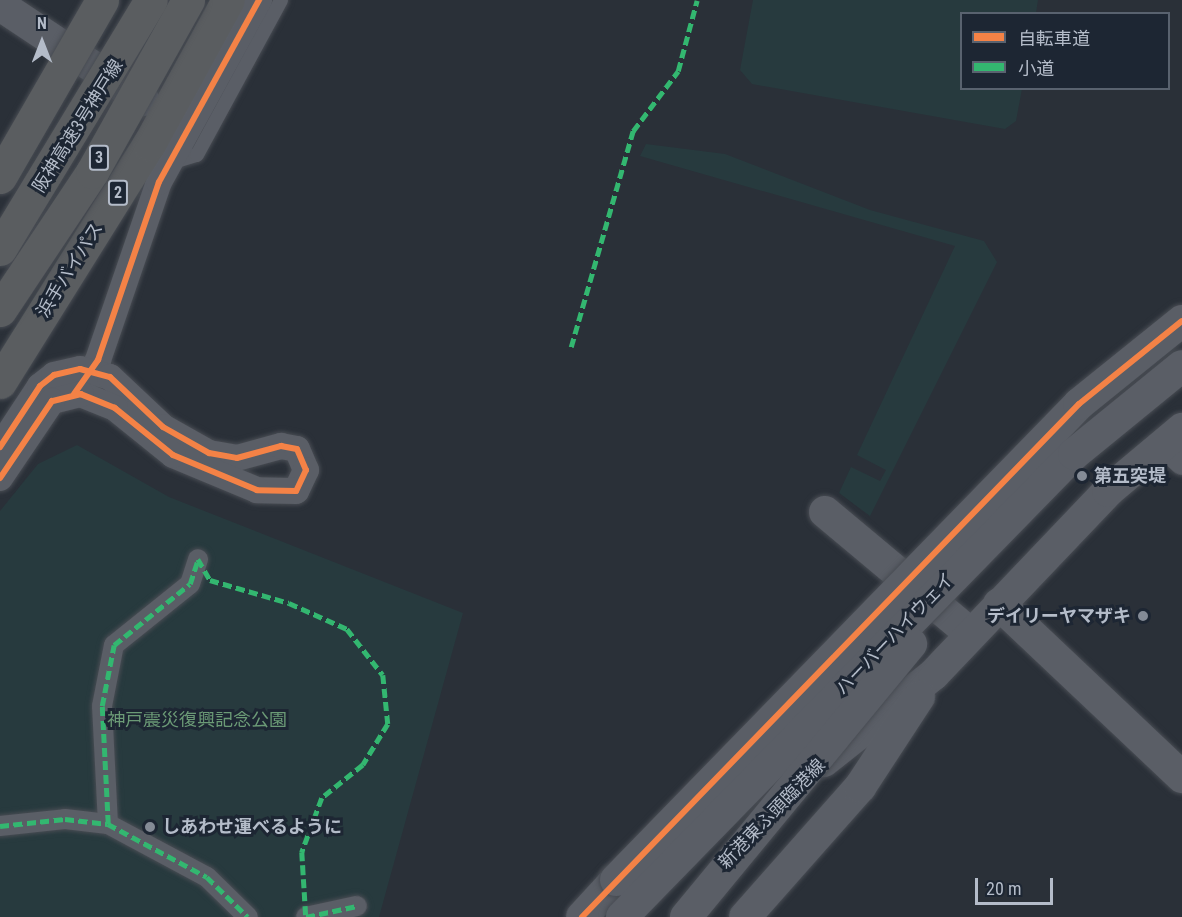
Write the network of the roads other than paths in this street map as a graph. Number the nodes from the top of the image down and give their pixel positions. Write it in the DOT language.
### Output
graph roads {
  1 [pos="102,0"];
  2 [pos="151,0"];
  3 [pos="188,0"];
  4 [pos="228,0"];
  5 [pos="259,0"];
  6 [pos="281,0"];
  7 [pos="0,5"];
  8 [pos="143,100"];
  9 [pos="169,163"];
  10 [pos="0,177"];
  11 [pos="0,249"];
  12 [pos="0,310"];
  13 [pos="1182,321"];
  14 [pos="1182,366"];
  15 [pos="93,372"];
  16 [pos="0,382"];
  17 [pos="1182,386"];
  18 [pos="74,394"];
  19 [pos="1176,445"];
  20 [pos="0,447"];
  21 [pos="0,478"];
  22 [pos="825,512"];
  23 [pos="198,559"];
  24 [pos="999,604"];
  25 [pos="934,616"];
  26 [pos="971,634"];
  27 [pos="934,674"];
  28 [pos="1182,777"];
  29 [pos="108,824"];
  30 [pos="0,826"];
  31 [pos="357,906"];
  32 [pos="248,917"];
  33 [pos="306,917"];
  34 [pos="582,917"];
  35 [pos="622,917"];
  36 [pos="643,917"];
  37 [pos="674,917"];
  38 [pos="686,917"];
  39 [pos="745,917"];
  1 -- 10 [label="highway, bridge"];
  2 -- 11 [label="highway, 阪神高速3号神戸線 / 3, bridge"];
  3 -- 12 [label="highway, 阪神高速3号神戸線 / 3, bridge"];
  4 -- 16 [label="highway, 浜手バイパス / 2"];
  5 -- 9 [label="street"];
  6 -- 9 [label="lane"];
  7 -- 8 [label="street"];
  9 -- 15 [label="street"];
  13 -- 34 [label="street, bridge"];
  14 -- 35 [label="street, ハーバーハイウェイ, bridge"];
  15 -- 18 [label="street"];
  15 -- 18 [label="street"];
  15 -- 20 [label="street"];
  17 -- 25 [label="street, ハーバーハイウェイ"];
  18 -- 21 [label="street"];
  19 -- 24 [label="street, 新港東ふ頭臨港線"];
  22 -- 26 [label="street"];
  23 -- 29 [label="street"];
  24 -- 26 [label="street, 新港東ふ頭臨港線"];
  24 -- 28 [label="street"];
  25 -- 36 [label="street, ハーバーハイウェイ, bridge"];
  25 -- 38 [label="street, bridge"];
  26 -- 27 [label="street, 新港東ふ頭臨港線"];
  27 -- 37 [label="street, 新港東ふ頭臨港線"];
  27 -- 39 [label="street, 新港東ふ頭臨港線"];
  29 -- 30 [label="street"];
  29 -- 32 [label="street"];
  31 -- 33 [label="street"];
}
